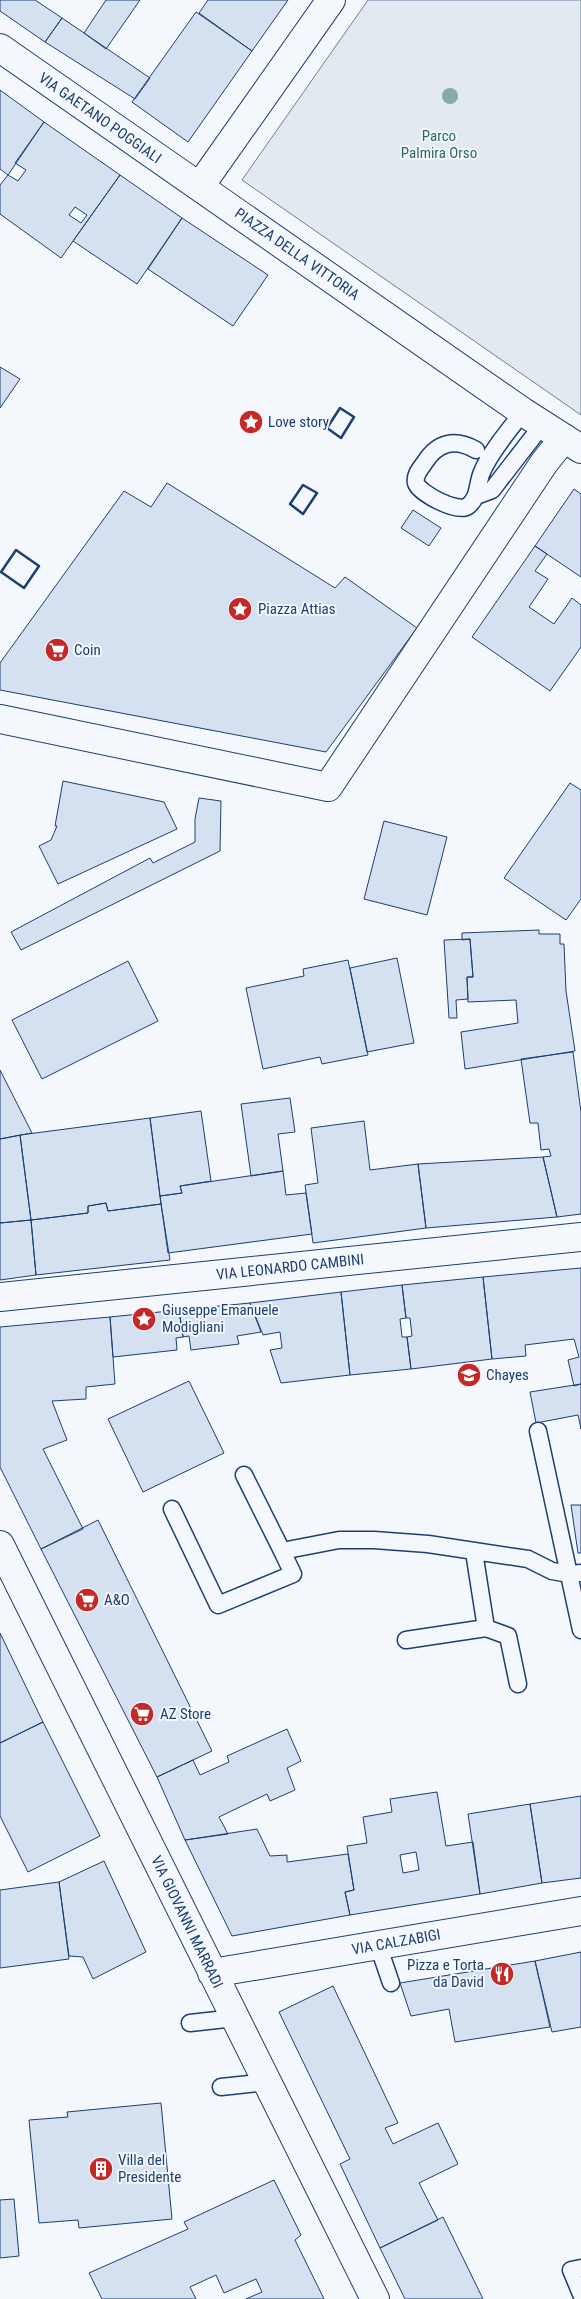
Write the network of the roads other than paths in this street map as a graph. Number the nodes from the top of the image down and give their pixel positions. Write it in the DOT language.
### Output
graph roads {
  1 [pos="331,0"];
  2 [pos="0,48"];
  3 [pos="200,186"];
  4 [pos="553,431"];
  5 [pos="476,450"];
  6 [pos="476,496"];
  7 [pos="0,719"];
  8 [pos="581,1237"];
  9 [pos="0,1297"];
  10 [pos="538,1431"];
  11 [pos="244,1475"];
  12 [pos="172,1509"];
  13 [pos="0,1545"];
  14 [pos="282,1551"];
  15 [pos="474,1552"];
  16 [pos="575,1574"];
  17 [pos="486,1628"];
  18 [pos="581,1630"];
  19 [pos="406,1640"];
  20 [pos="518,1684"];
  21 [pos="581,1911"];
  22 [pos="378,1944"];
  23 [pos="212,1973"];
  24 [pos="391,1983"];
  25 [pos="235,2018"];
  26 [pos="190,2022"];
  27 [pos="267,2082"];
  28 [pos="221,2086"];
  29 [pos="581,2268"];
  30 [pos="581,2294"];
  31 [pos="375,2299"];
  1 -- 3 [label="street"];
  2 -- 3 [label="street, VIA GAETANO POGGIALI"];
  3 -- 4 [label="street, PIAZZA DELLA VITTORIA"];
  4 -- 6 [label="lane"];
  4 -- 6 [label="lane"];
  4 -- 7 [label="street"];
  5 -- 6 [label="lane"];
  8 -- 9 [label="street, VIA LEONARDO CAMBINI"];
  10 -- 16 [label="lane"];
  11 -- 14 [label="lane"];
  12 -- 14 [label="lane"];
  13 -- 23 [label="street, VIA GIOVANNI MARRADI"];
  14 -- 15 [label="lane"];
  15 -- 16 [label="lane"];
  15 -- 17 [label="lane"];
  16 -- 18 [label="lane"];
  17 -- 19 [label="lane"];
  17 -- 20 [label="lane"];
  21 -- 22 [label="street, VIA CALZABIGI"];
  22 -- 23 [label="street, VIA CALZABIGI"];
  22 -- 24 [label="lane"];
  23 -- 25 [label="street, VIA GIOVANNI MARRADI"];
  25 -- 26 [label="lane"];
  25 -- 27 [label="street, VIA GIOVANNI MARRADI"];
  27 -- 28 [label="lane"];
  27 -- 31 [label="street, VIA GIOVANNI MARRADI"];
  29 -- 30 [label="lane"];
}
